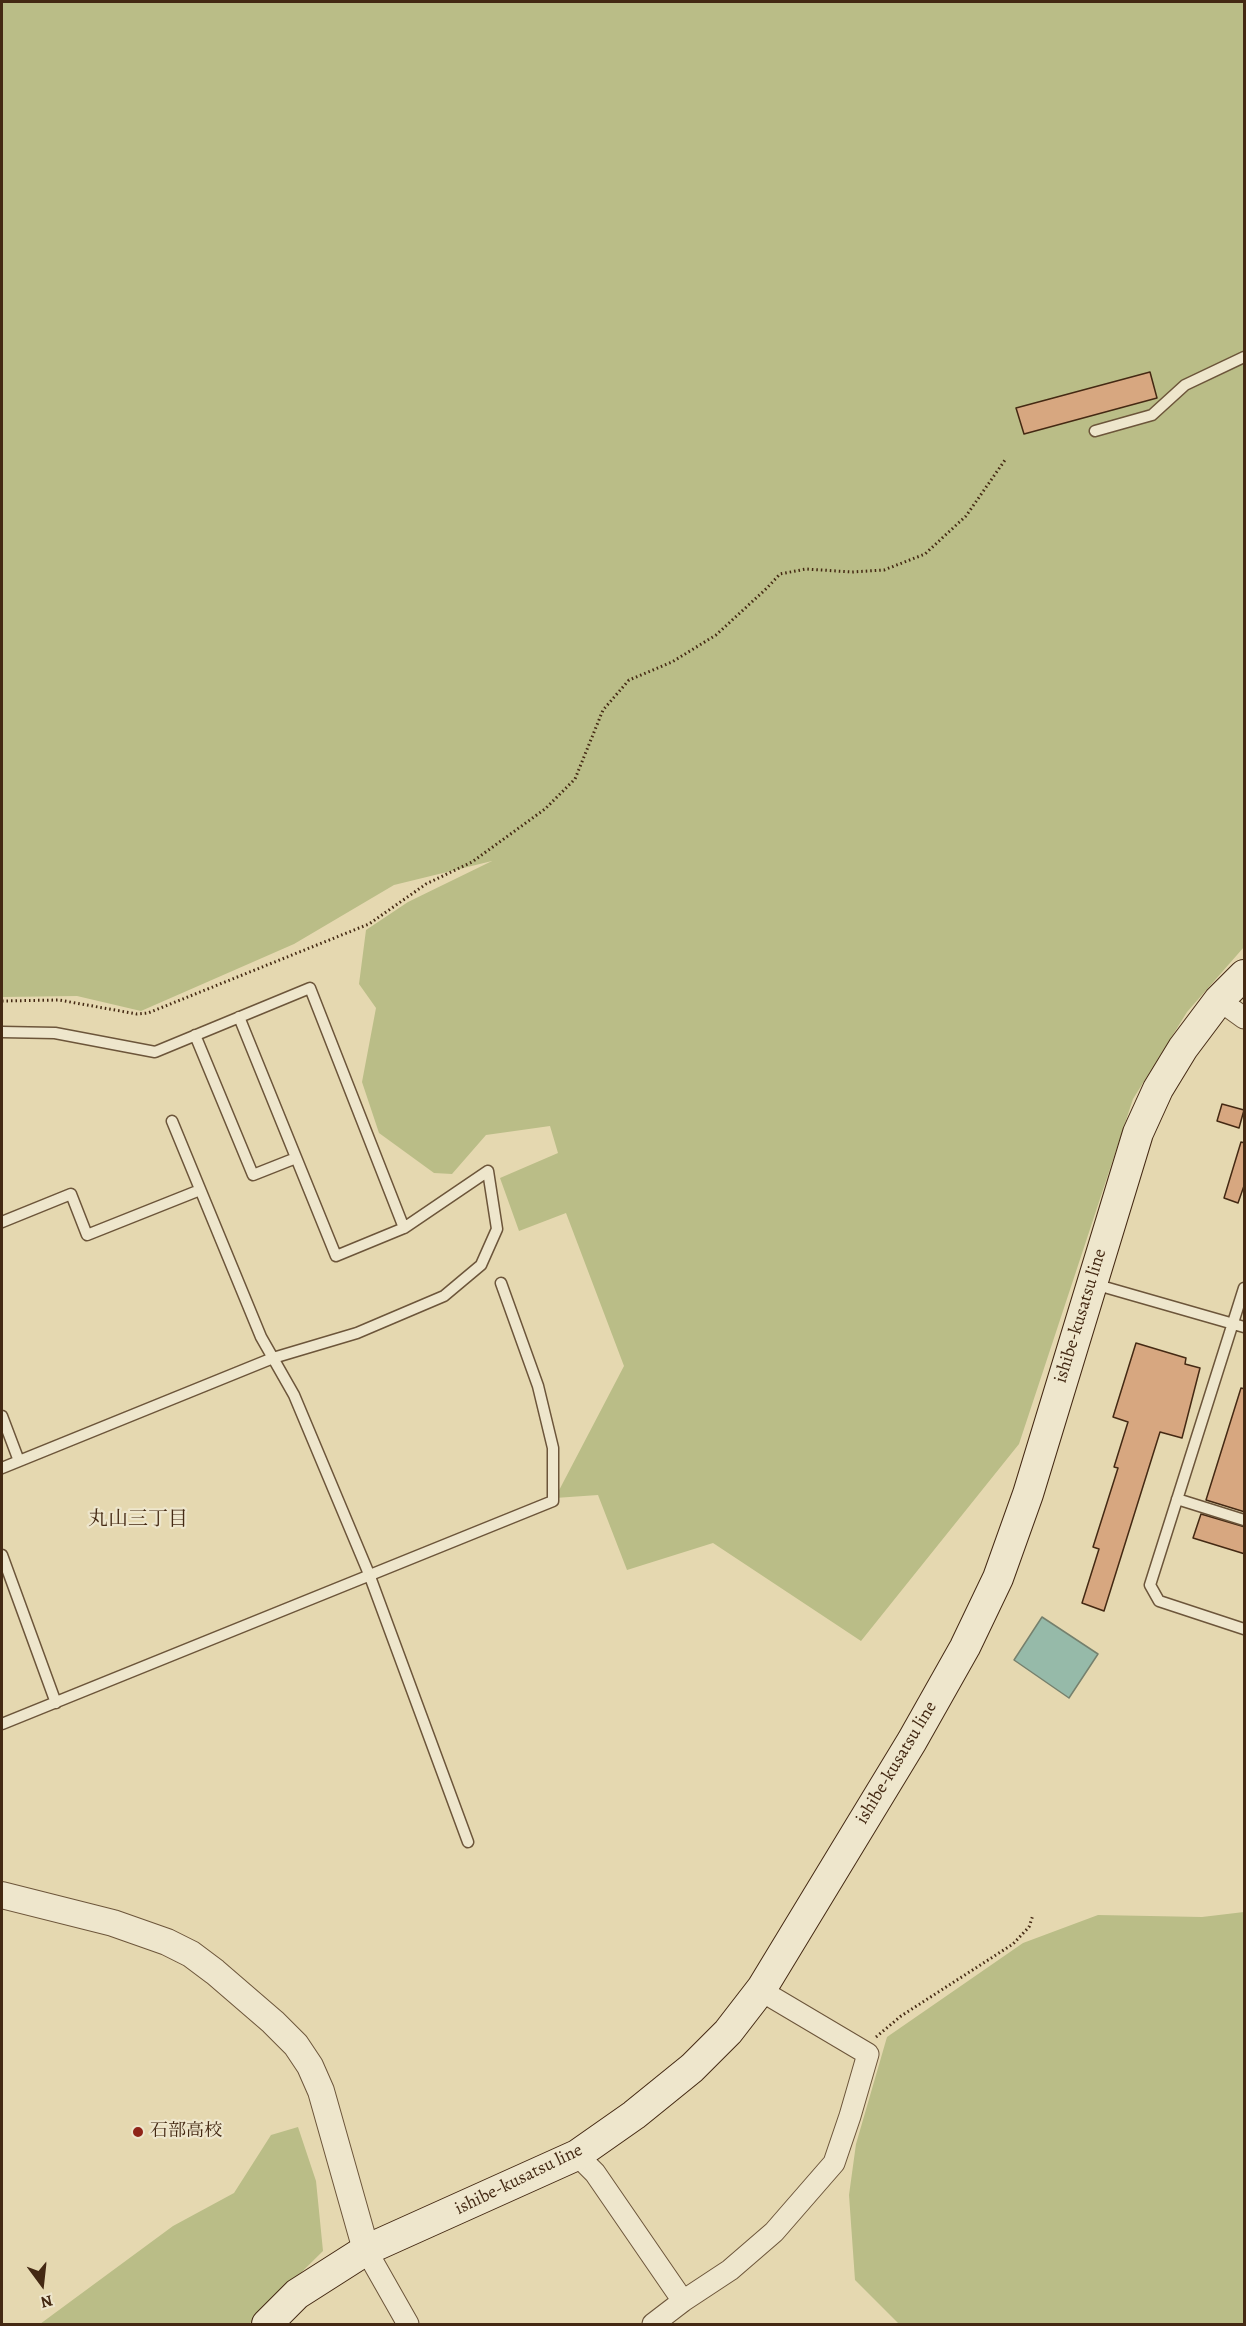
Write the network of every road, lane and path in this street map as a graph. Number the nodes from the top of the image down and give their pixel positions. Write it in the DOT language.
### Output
graph roads {
  1 [pos="1245,357"];
  2 [pos="1095,431"];
  3 [pos="1005,460"];
  4 [pos="1245,975"];
  5 [pos="1219,1000"];
  6 [pos="2,1001"];
  7 [pos="239,1017"];
  8 [pos="1245,1018"];
  9 [pos="2,1032"];
  10 [pos="195,1035"];
  11 [pos="172,1121"];
  12 [pos="296,1158"];
  13 [pos="200,1190"];
  14 [pos="2,1222"];
  15 [pos="404,1228"];
  16 [pos="501,1283"];
  17 [pos="1091,1283"];
  18 [pos="1245,1288"];
  19 [pos="1233,1324"];
  20 [pos="1245,1327"];
  21 [pos="273,1358"];
  22 [pos="2,1416"];
  23 [pos="20,1461"];
  24 [pos="2,1468"];
  25 [pos="1177,1499"];
  26 [pos="1245,1520"];
  27 [pos="2,1556"];
  28 [pos="369,1575"];
  29 [pos="1245,1629"];
  30 [pos="56,1703"];
  31 [pos="2,1724"];
  32 [pos="468,1842"];
  33 [pos="2,1895"];
  34 [pos="1033,1915"];
  35 [pos="760,1990"];
  36 [pos="868,2054"];
  37 [pos="577,2155"];
  38 [pos="366,2250"];
  39 [pos="683,2301"];
  40 [pos="267,2325"];
  41 [pos="408,2325"];
  42 [pos="653,2325"];
  1 -- 2 [label="lane"];
  3 -- 6 [label="path"];
  4 -- 5 [label="main road, ishibe-kusatsu line"];
  5 -- 8 [label="street"];
  5 -- 17 [label="main road, ishibe-kusatsu line"];
  7 -- 10 [label="lane"];
  7 -- 12 [label="lane"];
  7 -- 15 [label="lane"];
  9 -- 10 [label="lane"];
  10 -- 12 [label="lane"];
  11 -- 13 [label="lane"];
  12 -- 15 [label="lane"];
  13 -- 14 [label="lane"];
  13 -- 21 [label="lane"];
  15 -- 21 [label="lane"];
  16 -- 28 [label="lane"];
  17 -- 19 [label="lane"];
  17 -- 35 [label="main road, ishibe-kusatsu line"];
  18 -- 19 [label="lane"];
  19 -- 20 [label="lane"];
  19 -- 25 [label="lane"];
  21 -- 23 [label="lane"];
  21 -- 28 [label="lane"];
  22 -- 23 [label="lane"];
  23 -- 24 [label="lane"];
  25 -- 26 [label="lane"];
  25 -- 29 [label="lane"];
  27 -- 30 [label="lane"];
  28 -- 30 [label="lane"];
  28 -- 32 [label="lane"];
  30 -- 31 [label="lane"];
  33 -- 38 [label="street"];
  34 -- 36 [label="path"];
  35 -- 36 [label="street"];
  35 -- 37 [label="main road, ishibe-kusatsu line"];
  36 -- 39 [label="street"];
  37 -- 38 [label="main road, ishibe-kusatsu line"];
  37 -- 39 [label="street"];
  38 -- 40 [label="main road, ishibe-kusatsu line"];
  38 -- 41 [label="street"];
  39 -- 42 [label="street"];
}
